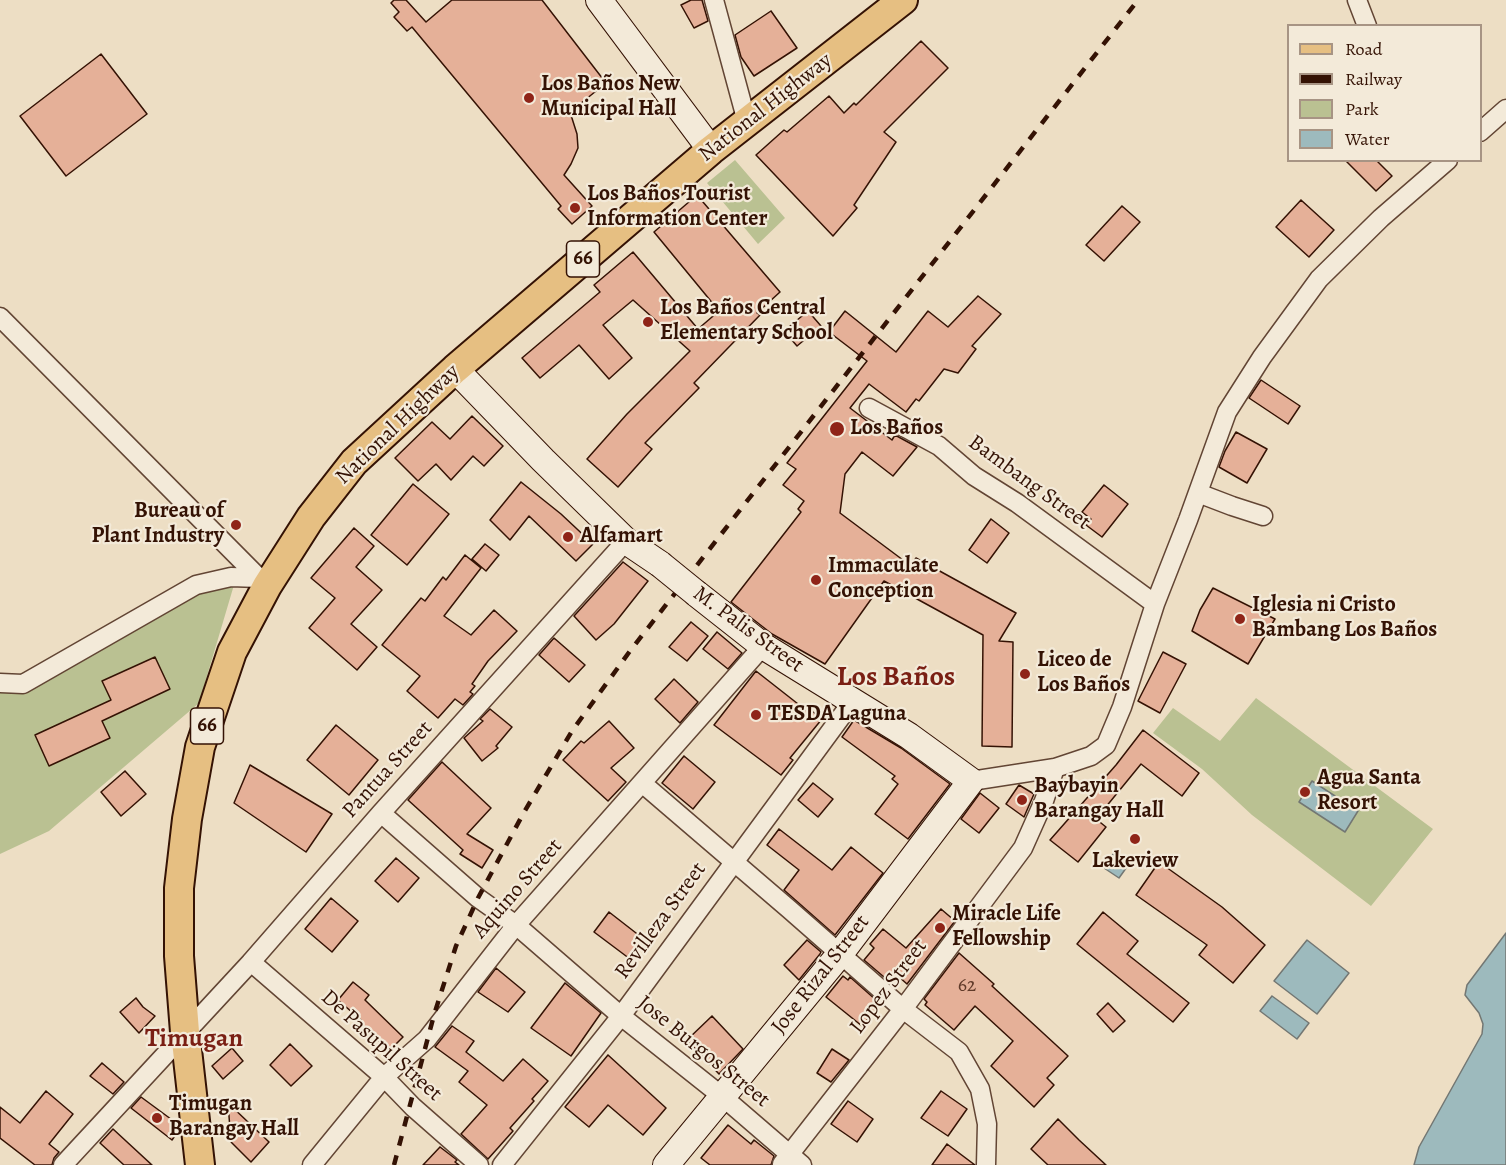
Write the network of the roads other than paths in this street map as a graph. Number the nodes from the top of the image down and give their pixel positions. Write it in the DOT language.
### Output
graph roads {
  1 [pos="599,0"];
  2 [pos="714,0"];
  3 [pos="903,0"];
  4 [pos="1357,0"];
  5 [pos="1366,24"];
  6 [pos="1506,109"];
  7 [pos="747,122"];
  8 [pos="1482,130"];
  9 [pos="711,150"];
  10 [pos="1447,162"];
  11 [pos="0,317"];
  12 [pos="455,369"];
  13 [pos="869,408"];
  14 [pos="1198,493"];
  15 [pos="1263,516"];
  16 [pos="626,541"];
  17 [pos="263,582"];
  18 [pos="1155,604"];
  19 [pos="764,646"];
  20 [pos="0,683"];
  21 [pos="852,702"];
  22 [pos="1055,768"];
  23 [pos="971,781"];
  24 [pos="642,783"];
  25 [pos="381,813"];
  26 [pos="734,863"];
  27 [pos="516,926"];
  28 [pos="840,954"];
  29 [pos="251,962"];
  30 [pos="903,1009"];
  31 [pos="621,1016"];
  32 [pos="185,1032"];
  33 [pos="384,1077"];
  34 [pos="723,1097"];
  35 [pos="790,1162"];
  36 [pos="63,1165"];
  37 [pos="200,1165"];
  38 [pos="312,1165"];
  39 [pos="479,1165"];
  40 [pos="502,1165"];
  41 [pos="666,1165"];
  42 [pos="986,1165"];
  1 -- 9 [label="main road"];
  2 -- 7 [label="street"];
  3 -- 7 [label="main road, National Highway / 66"];
  4 -- 5 [label="street"];
  6 -- 8 [label="street"];
  7 -- 9 [label="main road, National Highway / 66"];
  9 -- 12 [label="main road, National Highway / 66"];
  10 -- 14 [label="street"];
  11 -- 17 [label="street"];
  12 -- 16 [label="main road, M. Palis Street"];
  12 -- 17 [label="main road, National Highway / 66"];
  13 -- 18 [label="street, Bambang Street"];
  14 -- 15 [label="street"];
  14 -- 18 [label="street"];
  16 -- 19 [label="main road, M. Palis Street, bridge"];
  16 -- 25 [label="street, Pantua Street"];
  17 -- 20 [label="street"];
  17 -- 32 [label="main road, National Highway / 66"];
  18 -- 22 [label="street"];
  19 -- 21 [label="main road, M. Palis Street"];
  19 -- 24 [label="street, Aquino Street"];
  21 -- 23 [label="main road, M. Palis Street"];
  21 -- 26 [label="street, Revilleza Street"];
  22 -- 23 [label="street"];
  22 -- 30 [label="street, Lopez Street"];
  23 -- 28 [label="main road, Jose Rizal Street"];
  24 -- 26 [label="street"];
  24 -- 27 [label="street, Aquino Street"];
  25 -- 27 [label="street, Jose Burgos Street"];
  25 -- 29 [label="street, Pantua Street"];
  26 -- 28 [label="street"];
  26 -- 31 [label="street, Revilleza Street"];
  27 -- 31 [label="street, Jose Burgos Street"];
  27 -- 33 [label="street, Aquino Street"];
  28 -- 30 [label="street"];
  28 -- 34 [label="main road, Jose Rizal Street"];
  29 -- 32 [label="street, Pantua Street"];
  29 -- 33 [label="street, De Pasupil Street"];
  30 -- 35 [label="street, Lopez Street"];
  30 -- 42 [label="street"];
  31 -- 34 [label="street, Jose Burgos Street"];
  31 -- 40 [label="street, Revilleza Street"];
  32 -- 36 [label="street, Pantua Street"];
  32 -- 37 [label="main road, National Highway / 66"];
  33 -- 38 [label="street, Aquino Street"];
  33 -- 39 [label="street, De Pasupil Street"];
  34 -- 35 [label="street, Jose Burgos Street"];
  34 -- 41 [label="main road, Jose Rizal Street"];
}
